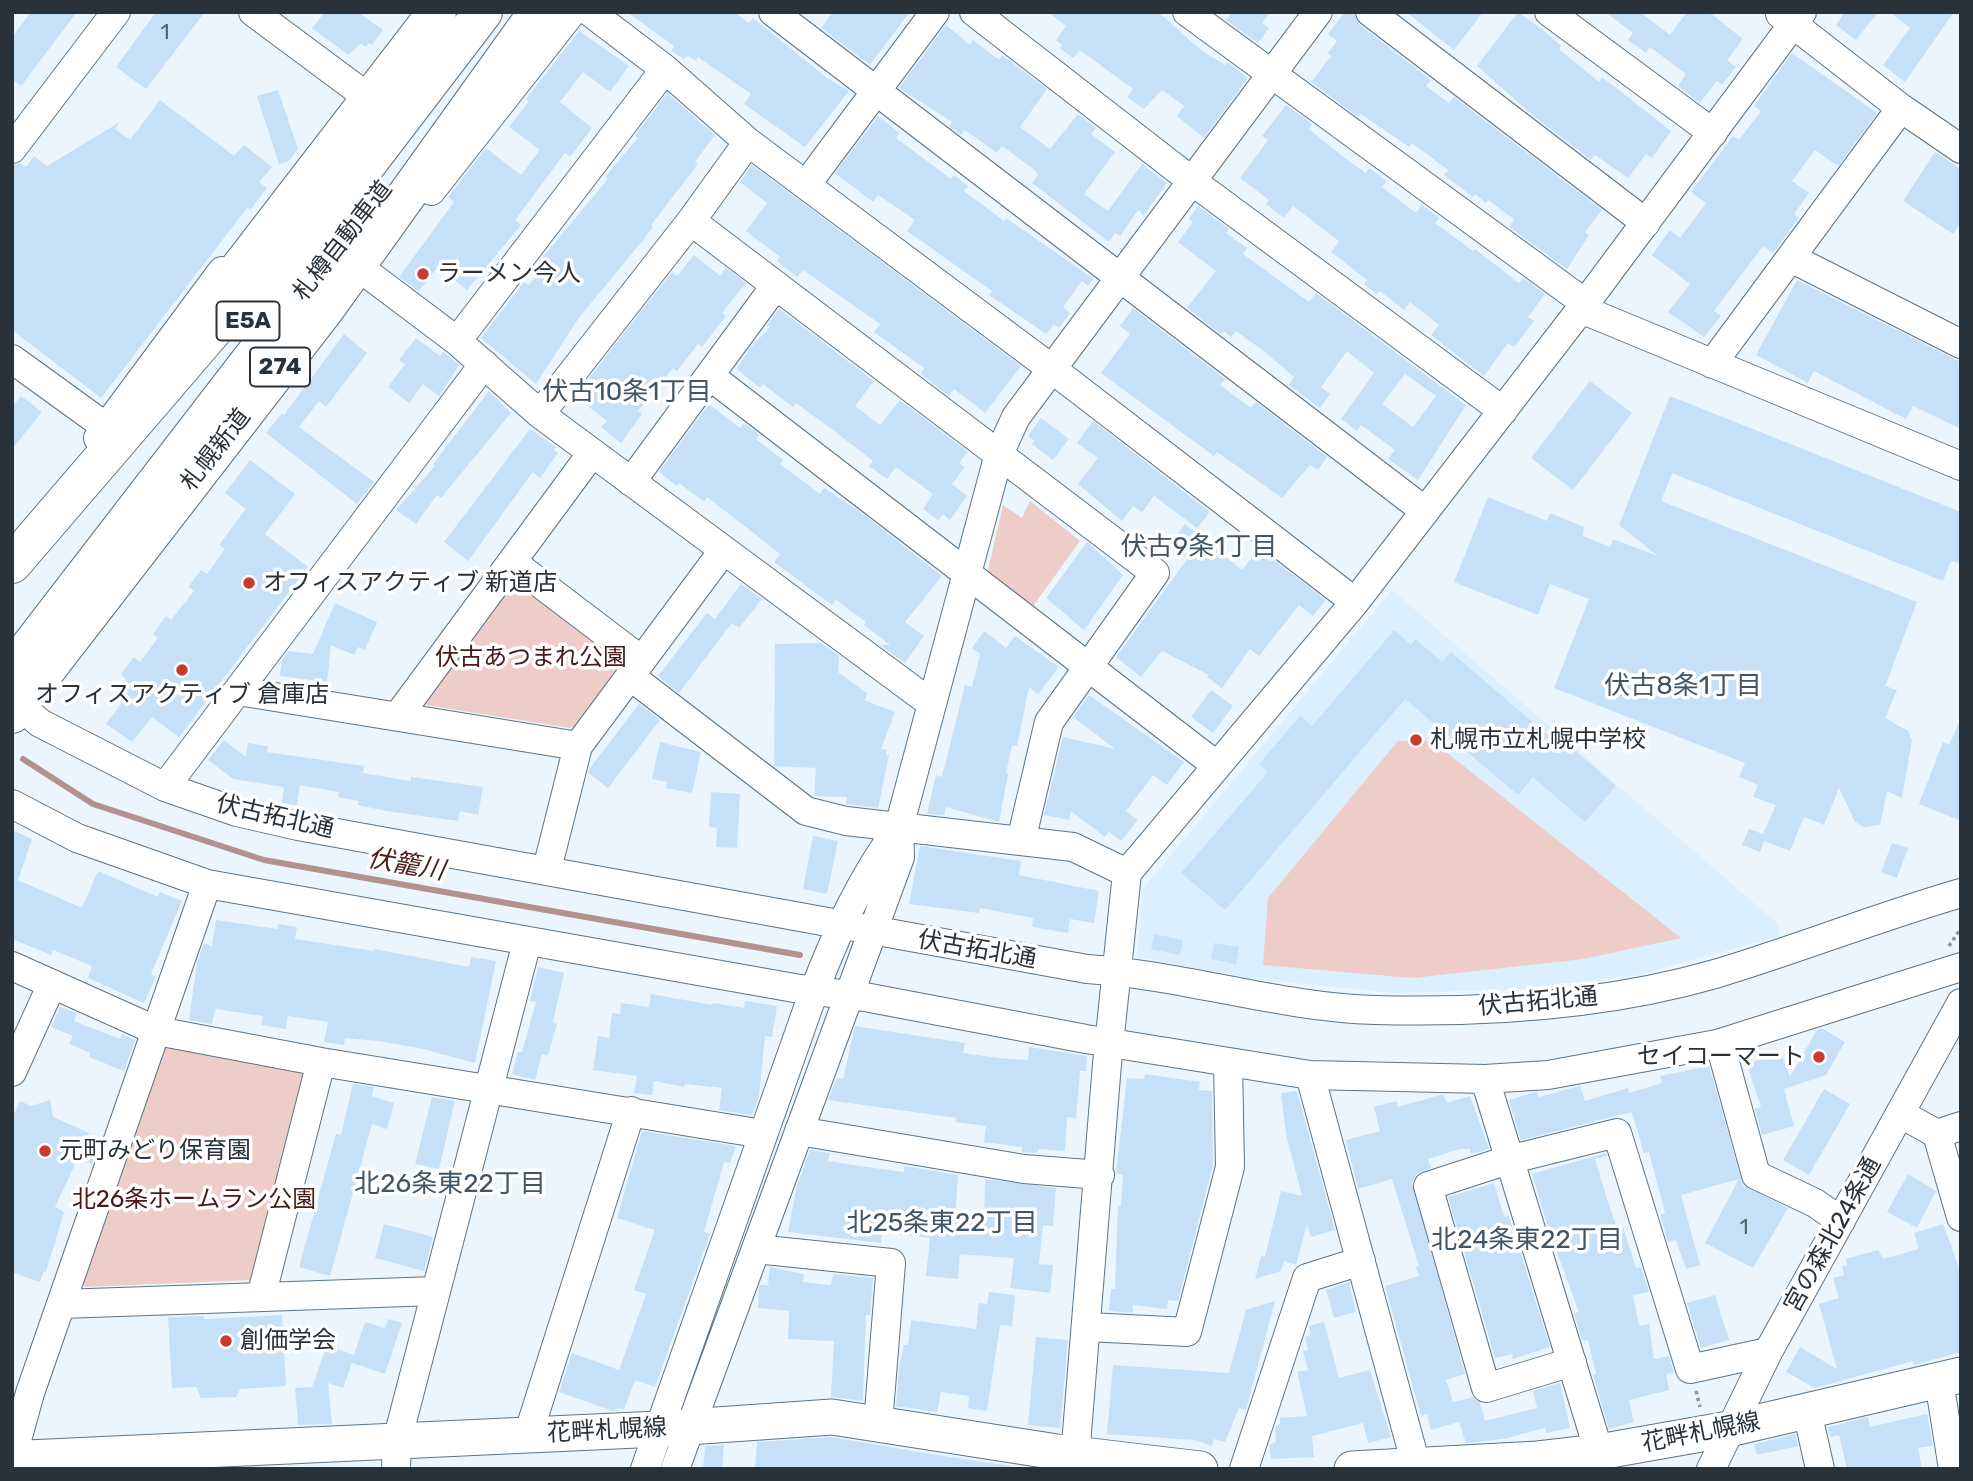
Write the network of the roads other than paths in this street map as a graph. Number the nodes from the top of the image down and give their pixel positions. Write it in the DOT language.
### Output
graph roads {
  1 [pos="116,12"];
  2 [pos="253,12"];
  3 [pos="418,12"];
  4 [pos="437,12"];
  5 [pos="476,12"];
  6 [pos="483,12"];
  7 [pos="520,12"];
  8 [pos="538,12"];
  9 [pos="549,12"];
  10 [pos="572,12"];
  11 [pos="590,12"];
  12 [pos="773,12"];
  13 [pos="935,12"];
  14 [pos="974,12"];
  15 [pos="1187,12"];
  16 [pos="1318,12"];
  17 [pos="1370,12"];
  18 [pos="1549,12"];
  19 [pos="1791,17"];
  20 [pos="665,69"];
  21 [pos="1271,75"];
  22 [pos="484,87"];
  23 [pos="358,90"];
  24 [pos="875,91"];
  25 [pos="1901,108"];
  26 [pos="1713,133"];
  27 [pos="748,142"];
  28 [pos="12,149"];
  29 [pos="1961,149"];
  30 [pos="1192,181"];
  31 [pos="806,185"];
  32 [pos="691,221"];
  33 [pos="1646,223"];
  34 [pos="1791,258"];
  35 [pos="358,262"];
  36 [pos="1121,277"];
  37 [pos="776,285"];
  38 [pos="1583,306"];
  39 [pos="457,341"];
  40 [pos="1961,344"];
  41 [pos="12,359"];
  42 [pos="484,364"];
  43 [pos="1713,364"];
  44 [pos="1052,369"];
  45 [pos="710,376"];
  46 [pos="1503,411"];
  47 [pos="540,414"];
  48 [pos="106,427"];
  49 [pos="592,453"];
  50 [pos="999,454"];
  51 [pos="1961,466"];
  52 [pos="631,482"];
  53 [pos="1426,511"];
  54 [pos="723,551"];
  55 [pos="12,552"];
  56 [pos="512,562"];
  57 [pos="12,563"];
  58 [pos="967,575"];
  59 [pos="1355,602"];
  60 [pos="12,629"];
  61 [pos="636,668"];
  62 [pos="1086,668"];
  63 [pos="238,691"];
  64 [pos="14,697"];
  65 [pos="932,704"];
  66 [pos="398,716"];
  67 [pos="578,746"];
  68 [pos="1216,765"];
  69 [pos="165,787"];
  70 [pos="12,804"];
  71 [pos="899,827"];
  72 [pos="1021,841"];
  73 [pos="547,869"];
  74 [pos="1127,873"];
  75 [pos="206,884"];
  76 [pos="1961,893"];
  77 [pos="841,923"];
  78 [pos="873,931"];
  79 [pos="527,942"];
  80 [pos="1954,959"];
  81 [pos="12,966"];
  82 [pos="1117,971"];
  83 [pos="52,984"];
  84 [pos="814,991"];
  85 [pos="848,995"];
  86 [pos="1961,1003"];
  87 [pos="157,1031"];
  88 [pos="1109,1043"];
  89 [pos="1720,1044"];
  90 [pos="321,1062"];
  91 [pos="1228,1062"];
  92 [pos="12,1072"];
  93 [pos="1310,1075"];
  94 [pos="1485,1079"];
  95 [pos="490,1087"];
  96 [pos="631,1111"];
  97 [pos="1901,1114"];
  98 [pos="1949,1130"];
  99 [pos="799,1131"];
  100 [pos="763,1134"];
  101 [pos="1508,1160"];
  102 [pos="1100,1175"];
  103 [pos="1961,1217"];
  104 [pos="1841,1221"];
  105 [pos="756,1249"];
  106 [pos="1362,1261"];
  107 [pos="436,1291"];
  108 [pos="261,1297"];
  109 [pos="61,1304"];
  110 [pos="1088,1327"];
  111 [pos="1768,1352"];
  112 [pos="1572,1362"];
  113 [pos="1950,1378"];
  114 [pos="21,1390"];
  115 [pos="1807,1410"];
  116 [pos="878,1424"];
  117 [pos="1716,1424"];
  118 [pos="675,1428"];
  119 [pos="528,1435"];
  120 [pos="1599,1452"];
  121 [pos="396,1455"];
  122 [pos="12,1458"];
  123 [pos="1076,1460"];
  124 [pos="1536,1464"];
  125 [pos="12,1465"];
  126 [pos="1416,1465"];
  127 [pos="645,1469"];
  128 [pos="675,1469"];
  129 [pos="1200,1469"];
  130 [pos="1244,1469"];
  131 [pos="1352,1469"];
  132 [pos="1711,1469"];
  133 [pos="1820,1469"];
  134 [pos="1953,1469"];
  1 -- 28 [label="street"];
  2 -- 23 [label="street"];
  3 -- 23 [label="street"];
  4 -- 57 [label="highway"];
  5 -- 57 [label="highway"];
  6 -- 60 [label="highway, 札樽自動車道 / E5A"];
  7 -- 64 [label="highway, 札樽自動車道 / E5A"];
  8 -- 22 [label="highway, 札幌新道 / 274"];
  9 -- 22 [label="highway"];
  10 -- 35 [label="street"];
  11 -- 20 [label="street"];
  12 -- 24 [label="street"];
  13 -- 24 [label="street"];
  14 -- 30 [label="street"];
  15 -- 21 [label="street"];
  16 -- 21 [label="street"];
  17 -- 33 [label="street"];
  18 -- 26 [label="street"];
  19 -- 25 [label="street"];
  19 -- 26 [label="street"];
  20 -- 27 [label="street"];
  20 -- 39 [label="street"];
  21 -- 30 [label="street"];
  21 -- 38 [label="street"];
  22 -- 35 [label="highway, 札幌新道 / 274"];
  23 -- 48 [label="street"];
  24 -- 31 [label="street"];
  24 -- 36 [label="street"];
  25 -- 29 [label="street"];
  25 -- 34 [label="street"];
  26 -- 33 [label="street"];
  27 -- 31 [label="street"];
  27 -- 32 [label="street"];
  30 -- 36 [label="street"];
  30 -- 46 [label="street"];
  31 -- 44 [label="street"];
  32 -- 37 [label="street"];
  32 -- 47 [label="street"];
  33 -- 38 [label="street"];
  34 -- 40 [label="street"];
  34 -- 43 [label="street"];
  35 -- 39 [label="street"];
  35 -- 64 [label="highway, 札幌新道 / 274"];
  36 -- 44 [label="street"];
  36 -- 53 [label="street"];
  37 -- 45 [label="street"];
  37 -- 50 [label="street"];
  38 -- 43 [label="street"];
  38 -- 46 [label="street"];
  39 -- 42 [label="street"];
  41 -- 48 [label="street"];
  42 -- 47 [label="street"];
  42 -- 63 [label="street"];
  43 -- 51 [label="street"];
  44 -- 50 [label="street"];
  44 -- 59 [label="street"];
  45 -- 52 [label="street"];
  45 -- 58 [label="street"];
  46 -- 53 [label="street"];
  47 -- 49 [label="street"];
  48 -- 55 [label="street"];
  49 -- 52 [label="street"];
  49 -- 56 [label="street"];
  50 -- 58 [label="street"];
  50 -- 62 [label="street"];
  52 -- 54 [label="street"];
  53 -- 59 [label="street"];
  54 -- 61 [label="street"];
  54 -- 65 [label="street"];
  56 -- 61 [label="street"];
  56 -- 66 [label="street"];
  58 -- 62 [label="street"];
  58 -- 65 [label="street"];
  59 -- 68 [label="street"];
  61 -- 67 [label="street"];
  61 -- 71 [label="street"];
  62 -- 68 [label="street"];
  62 -- 72 [label="street"];
  63 -- 66 [label="street"];
  63 -- 69 [label="street"];
  64 -- 69 [label="street, 伏古拓北通"];
  65 -- 71 [label="street"];
  66 -- 67 [label="street"];
  67 -- 73 [label="street"];
  68 -- 74 [label="street"];
  69 -- 73 [label="street, 伏古拓北通"];
  70 -- 75 [label="street"];
  71 -- 72 [label="street"];
  71 -- 77 [label="street"];
  71 -- 78 [label="street"];
  72 -- 74 [label="street"];
  73 -- 77 [label="street, 伏古拓北通"];
  74 -- 82 [label="street"];
  75 -- 79 [label="street"];
  75 -- 87 [label="street"];
  76 -- 82 [label="street, 伏古拓北通"];
  77 -- 78 [label="street, 伏古拓北通"];
  77 -- 84 [label="street"];
  78 -- 82 [label="street, 伏古拓北通"];
  78 -- 85 [label="street"];
  79 -- 84 [label="street"];
  79 -- 95 [label="street"];
  80 -- 89 [label="street"];
  81 -- 83 [label="street"];
  82 -- 88 [label="street"];
  83 -- 87 [label="street"];
  83 -- 92 [label="street"];
  84 -- 85 [label="street"];
  84 -- 100 [label="street"];
  85 -- 88 [label="street"];
  85 -- 99 [label="street"];
  86 -- 97 [label="street, 宮の森北24条通"];
  87 -- 90 [label="street"];
  87 -- 109 [label="street"];
  88 -- 91 [label="street"];
  88 -- 102 [label="street"];
  89 -- 94 [label="street"];
  89 -- 104 [label="street"];
  90 -- 95 [label="street"];
  90 -- 108 [label="street"];
  91 -- 93 [label="street"];
  91 -- 110 [label="street"];
  93 -- 94 [label="street"];
  93 -- 106 [label="street"];
  94 -- 101 [label="street"];
  95 -- 96 [label="street"];
  95 -- 107 [label="street"];
  96 -- 100 [label="street"];
  96 -- 119 [label="street"];
  97 -- 98 [label="street"];
  97 -- 104 [label="street, 宮の森北24条通"];
  98 -- 103 [label="street"];
  99 -- 102 [label="street"];
  99 -- 105 [label="street"];
  100 -- 118 [label="street"];
  101 -- 111 [label="street"];
  101 -- 112 [label="street"];
  101 -- 112 [label="street"];
  102 -- 110 [label="street"];
  104 -- 111 [label="street, 宮の森北24条通"];
  105 -- 116 [label="street"];
  105 -- 118 [label="street"];
  106 -- 126 [label="street"];
  106 -- 130 [label="street"];
  107 -- 108 [label="street"];
  107 -- 121 [label="street"];
  108 -- 109 [label="street"];
  109 -- 114 [label="street"];
  110 -- 123 [label="street"];
  111 -- 117 [label="street, 宮の森北24条通"];
  112 -- 120 [label="street"];
  113 -- 115 [label="main road, 花畔札幌線"];
  113 -- 134 [label="street"];
  114 -- 122 [label="street"];
  115 -- 117 [label="main road, 花畔札幌線"];
  115 -- 133 [label="street"];
  116 -- 118 [label="main road, 花畔札幌線"];
  116 -- 123 [label="main road, 花畔札幌線"];
  117 -- 120 [label="main road, 花畔札幌線"];
  117 -- 132 [label="street, 宮の森北24条通"];
  118 -- 119 [label="main road, 花畔札幌線"];
  118 -- 127 [label="street"];
  118 -- 128 [label="street"];
  119 -- 121 [label="main road, 花畔札幌線"];
  120 -- 124 [label="main road, 花畔札幌線"];
  121 -- 125 [label="main road, 花畔札幌線"];
  123 -- 129 [label="main road, 花畔札幌線"];
  124 -- 126 [label="main road, 花畔札幌線"];
  126 -- 131 [label="main road, 花畔札幌線"];
}
